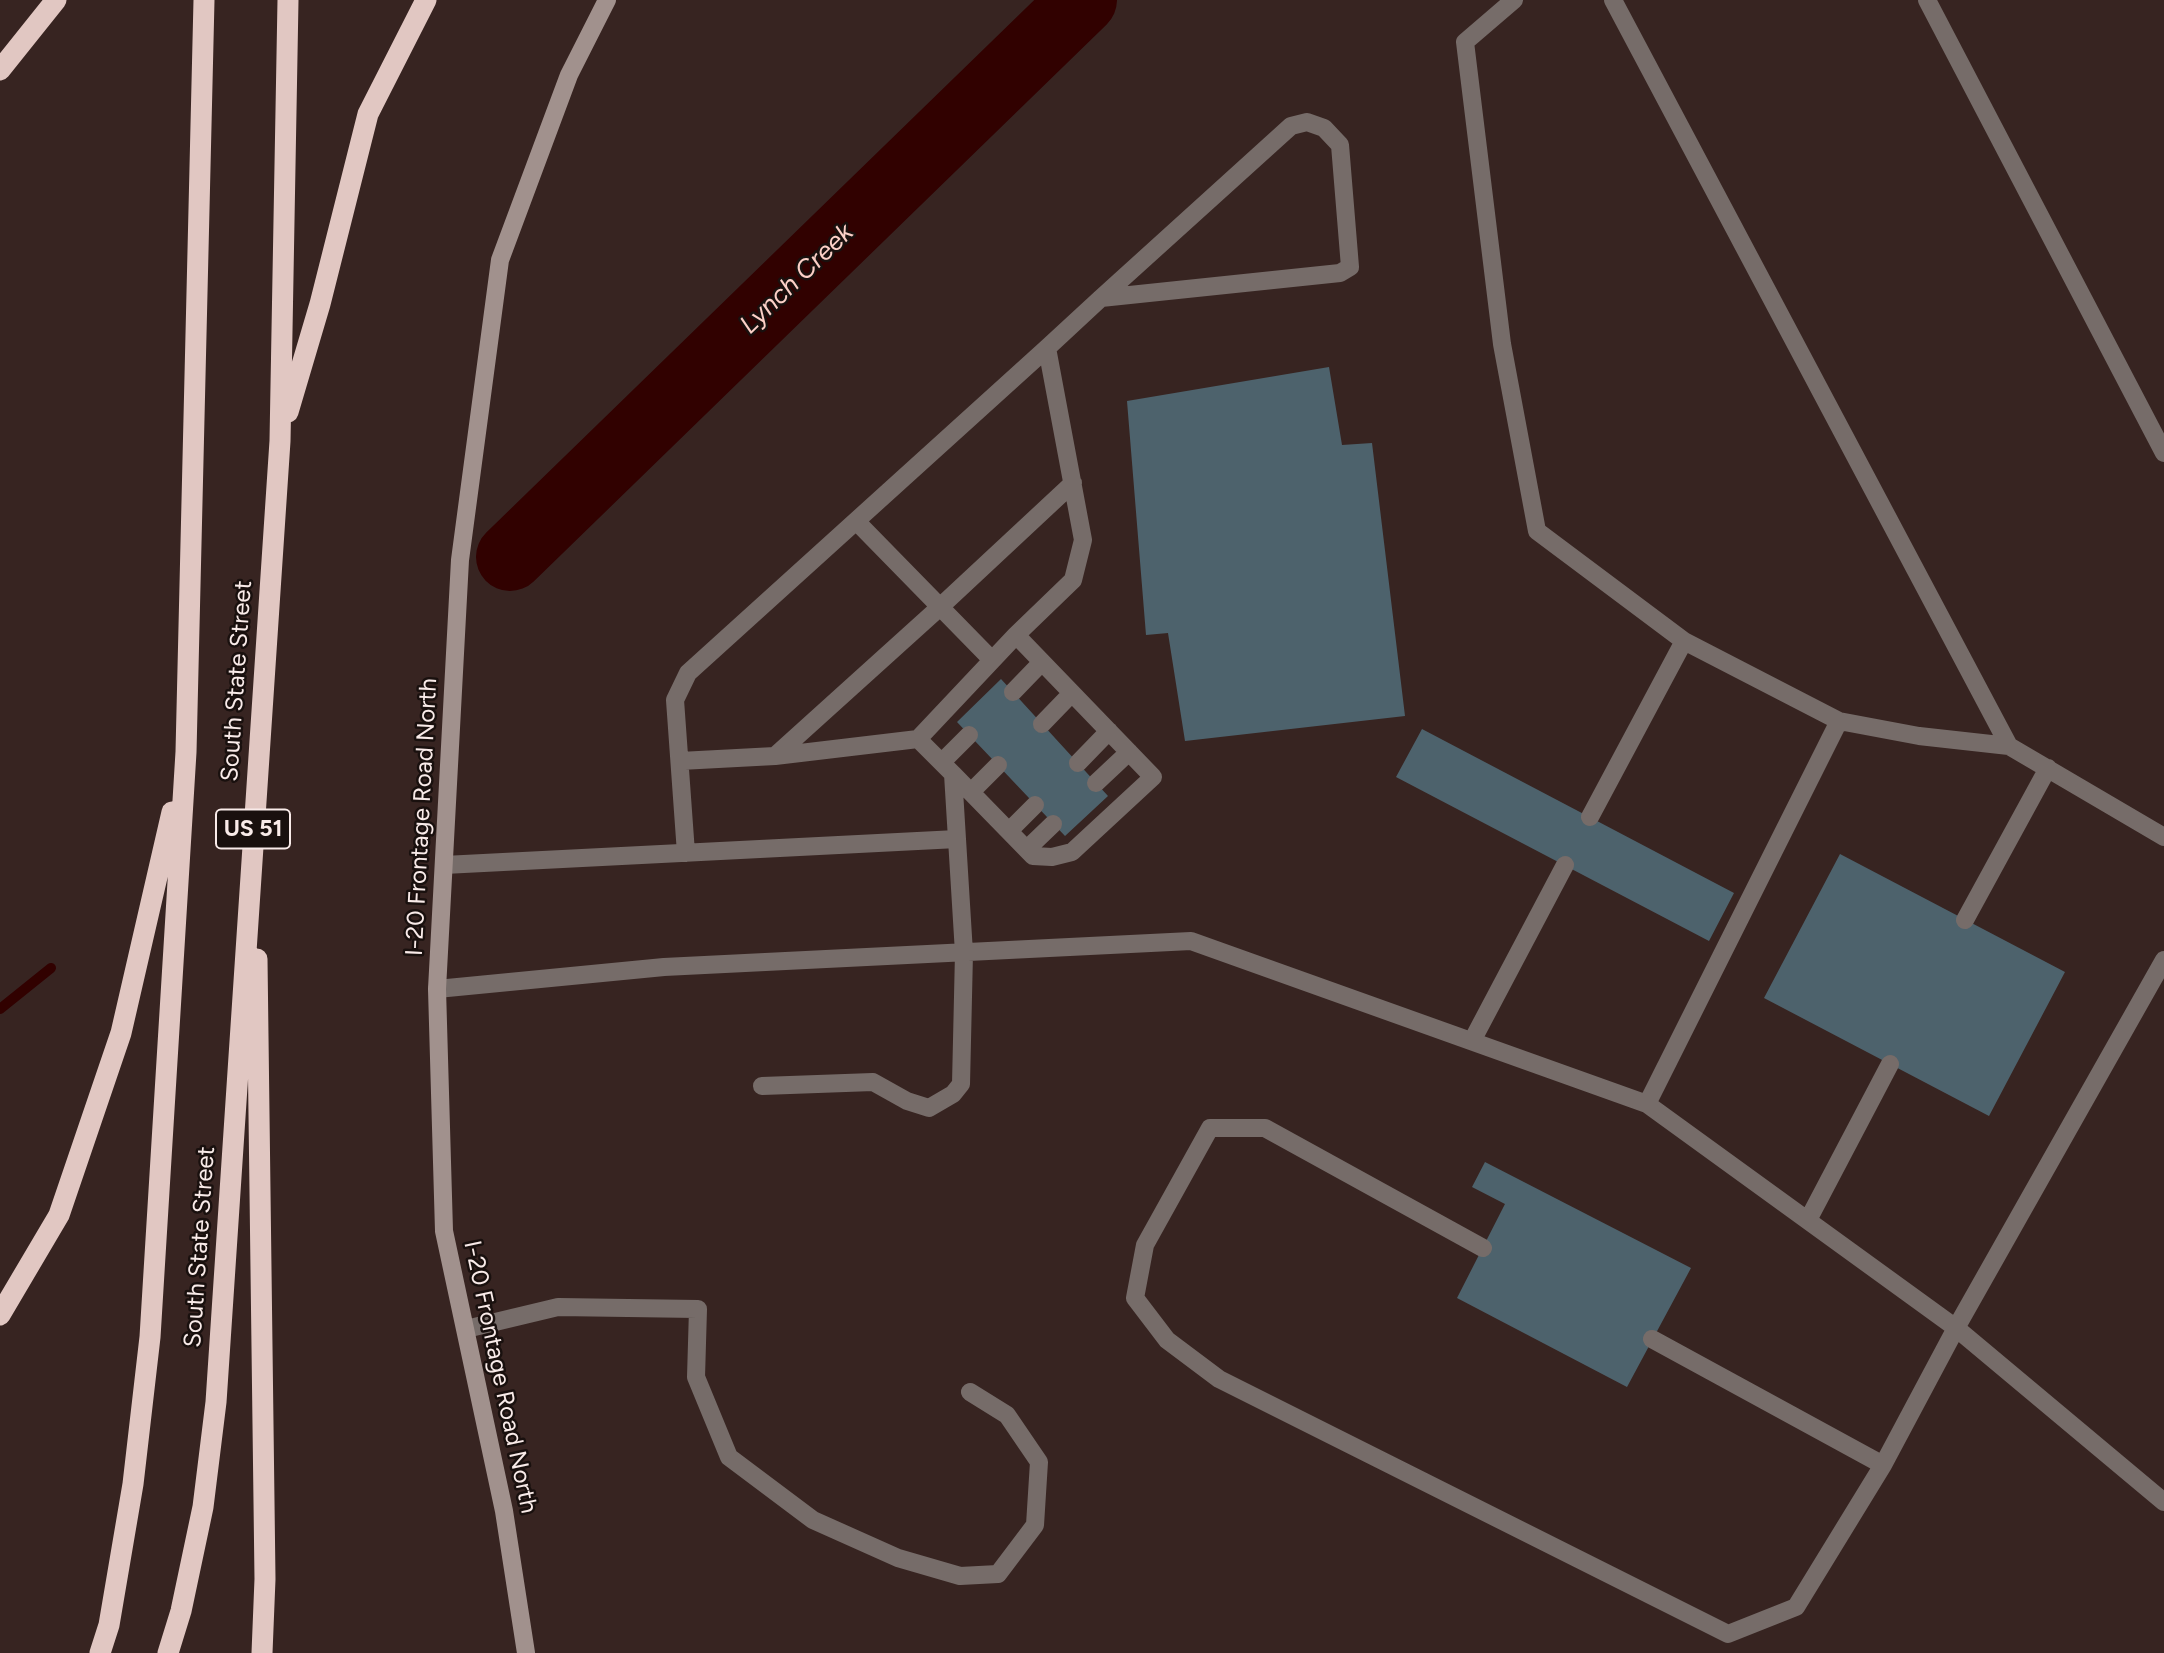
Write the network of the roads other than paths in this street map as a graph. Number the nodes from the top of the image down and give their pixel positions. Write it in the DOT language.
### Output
graph roads {
  1 [pos="56,0"];
  2 [pos="204,0"];
  3 [pos="288,0"];
  4 [pos="426,0"];
  5 [pos="607,0"];
  6 [pos="1514,0"];
  7 [pos="1613,0"];
  8 [pos="1927,0"];
  9 [pos="0,70"];
  10 [pos="1101,298"];
  11 [pos="1047,348"];
  12 [pos="280,441"];
  13 [pos="2164,453"];
  14 [pos="1073,483"];
  15 [pos="856,522"];
  16 [pos="940,607"];
  17 [pos="1016,635"];
  18 [pos="1684,642"];
  19 [pos="992,660"];
  20 [pos="1042,662"];
  21 [pos="1013,692"];
  22 [pos="1072,693"];
  23 [pos="1839,720"];
  24 [pos="1042,724"];
  25 [pos="1109,731"];
  26 [pos="969,735"];
  27 [pos="918,739"];
  28 [pos="2009,746"];
  29 [pos="186,752"];
  30 [pos="1129,752"];
  31 [pos="775,756"];
  32 [pos="680,761"];
  33 [pos="1077,763"];
  34 [pos="998,765"];
  35 [pos="947,768"];
  36 [pos="2048,768"];
  37 [pos="1096,783"];
  38 [pos="971,792"];
  39 [pos="255,793"];
  40 [pos="1035,805"];
  41 [pos="1590,817"];
  42 [pos="1053,824"];
  43 [pos="1009,831"];
  44 [pos="2164,836"];
  45 [pos="957,839"];
  46 [pos="1027,849"];
  47 [pos="686,853"];
  48 [pos="444,865"];
  49 [pos="1565,865"];
  50 [pos="1965,920"];
  51 [pos="964,953"];
  52 [pos="2164,960"];
  53 [pos="437,989"];
  54 [pos="1472,1041"];
  55 [pos="1890,1064"];
  56 [pos="762,1087"];
  57 [pos="1647,1104"];
  58 [pos="1808,1220"];
  59 [pos="1483,1248"];
  60 [pos="0,1315"];
  61 [pos="1956,1328"];
  62 [pos="466,1329"];
  63 [pos="1653,1339"];
  64 [pos="970,1392"];
  65 [pos="1883,1465"];
  66 [pos="2164,1502"];
  67 [pos="100,1653"];
  68 [pos="168,1653"];
  69 [pos="262,1653"];
  70 [pos="526,1653"];
  1 -- 9 [label="highway"];
  2 -- 29 [label="highway, South State Street / US 51"];
  3 -- 12 [label="highway, South State Street / US 51"];
  4 -- 12 [label="highway"];
  5 -- 48 [label="street, I-20 Frontage Road North"];
  6 -- 18 [label="lane"];
  7 -- 28 [label="lane"];
  8 -- 13 [label="lane"];
  10 -- 10 [label="lane"];
  10 -- 11 [label="lane"];
  11 -- 14 [label="lane"];
  11 -- 15 [label="lane"];
  12 -- 39 [label="highway, South State Street / US 51"];
  14 -- 16 [label="lane"];
  14 -- 17 [label="lane"];
  15 -- 16 [label="lane"];
  15 -- 32 [label="lane"];
  16 -- 19 [label="lane"];
  16 -- 31 [label="lane"];
  17 -- 19 [label="lane"];
  17 -- 20 [label="lane"];
  18 -- 23 [label="lane"];
  18 -- 41 [label="lane"];
  19 -- 27 [label="lane"];
  20 -- 21 [label="lane"];
  20 -- 22 [label="lane"];
  22 -- 24 [label="lane"];
  22 -- 25 [label="lane"];
  23 -- 28 [label="lane"];
  23 -- 57 [label="lane"];
  25 -- 30 [label="lane"];
  25 -- 33 [label="lane"];
  26 -- 35 [label="lane"];
  27 -- 31 [label="lane"];
  27 -- 35 [label="lane"];
  28 -- 36 [label="lane"];
  29 -- 60 [label="highway"];
  29 -- 67 [label="highway, South State Street / US 51"];
  30 -- 37 [label="lane"];
  30 -- 46 [label="lane"];
  31 -- 32 [label="lane"];
  32 -- 47 [label="lane"];
  34 -- 38 [label="lane"];
  35 -- 38 [label="lane"];
  35 -- 45 [label="lane"];
  36 -- 44 [label="lane"];
  36 -- 50 [label="lane"];
  38 -- 43 [label="lane"];
  39 -- 68 [label="highway, South State Street / US 51"];
  39 -- 69 [label="highway"];
  40 -- 43 [label="lane"];
  42 -- 46 [label="lane"];
  43 -- 46 [label="lane"];
  45 -- 47 [label="lane"];
  45 -- 51 [label="lane"];
  47 -- 48 [label="lane"];
  48 -- 53 [label="street, I-20 Frontage Road North"];
  49 -- 54 [label="lane"];
  51 -- 53 [label="lane"];
  51 -- 54 [label="lane"];
  51 -- 56 [label="lane"];
  52 -- 61 [label="lane"];
  53 -- 62 [label="street, I-20 Frontage Road North"];
  54 -- 57 [label="lane"];
  55 -- 58 [label="lane"];
  57 -- 58 [label="lane"];
  58 -- 61 [label="lane"];
  59 -- 65 [label="lane"];
  61 -- 65 [label="lane"];
  61 -- 66 [label="lane"];
  62 -- 64 [label="lane"];
  62 -- 70 [label="street, I-20 Frontage Road North"];
  63 -- 65 [label="lane"];
}
